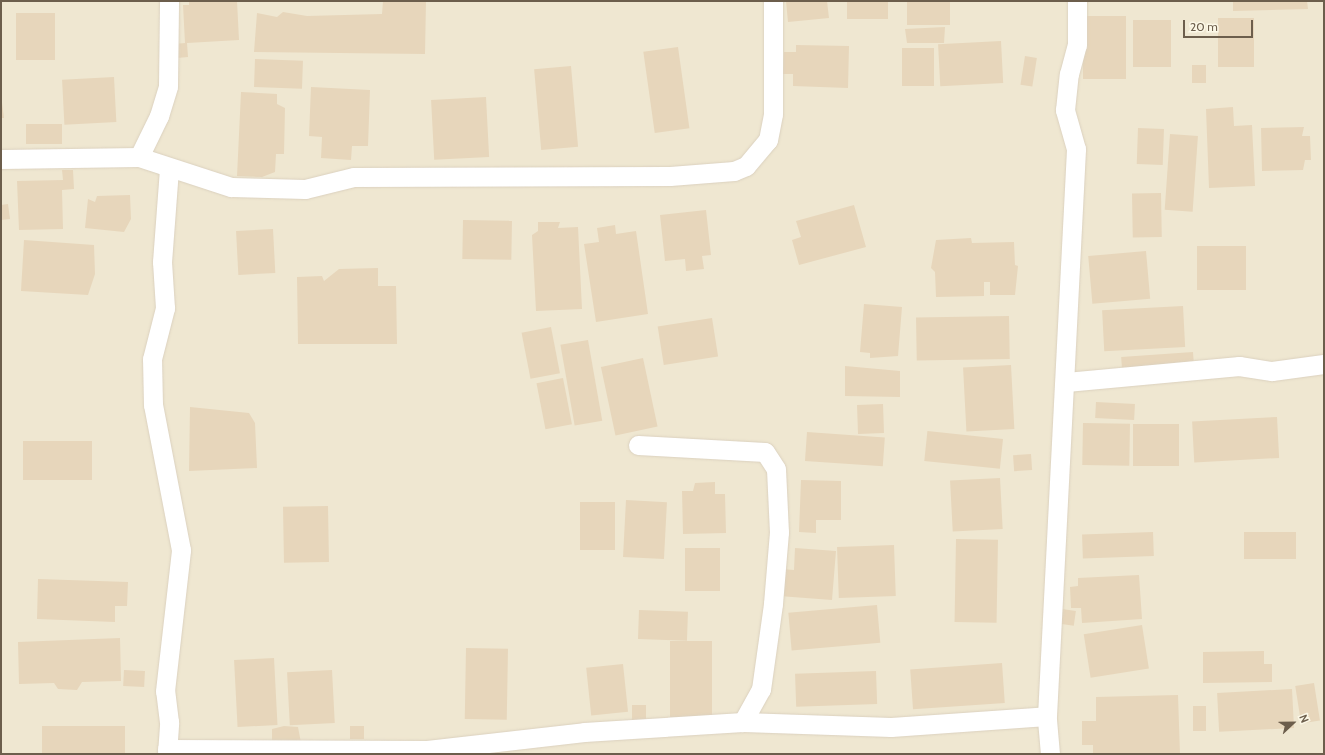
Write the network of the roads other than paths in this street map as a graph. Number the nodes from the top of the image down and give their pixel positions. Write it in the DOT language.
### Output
graph roads {
  1 [pos="169,1"];
  2 [pos="773,1"];
  3 [pos="1077,1"];
  4 [pos="139,157"];
  5 [pos="1,159"];
  6 [pos="169,168"];
  7 [pos="1324,364"];
  8 [pos="1066,382"];
  9 [pos="638,445"];
  10 [pos="1047,716"];
  11 [pos="743,722"];
  12 [pos="167,752"];
  13 [pos="1050,754"];
  1 -- 4 [label="street"];
  2 -- 6 [label="street"];
  3 -- 8 [label="street"];
  4 -- 5 [label="street"];
  4 -- 6 [label="street"];
  6 -- 12 [label="street"];
  7 -- 8 [label="street"];
  8 -- 10 [label="street"];
  9 -- 11 [label="street"];
  10 -- 11 [label="street"];
  10 -- 13 [label="street"];
  11 -- 12 [label="street"];
}
